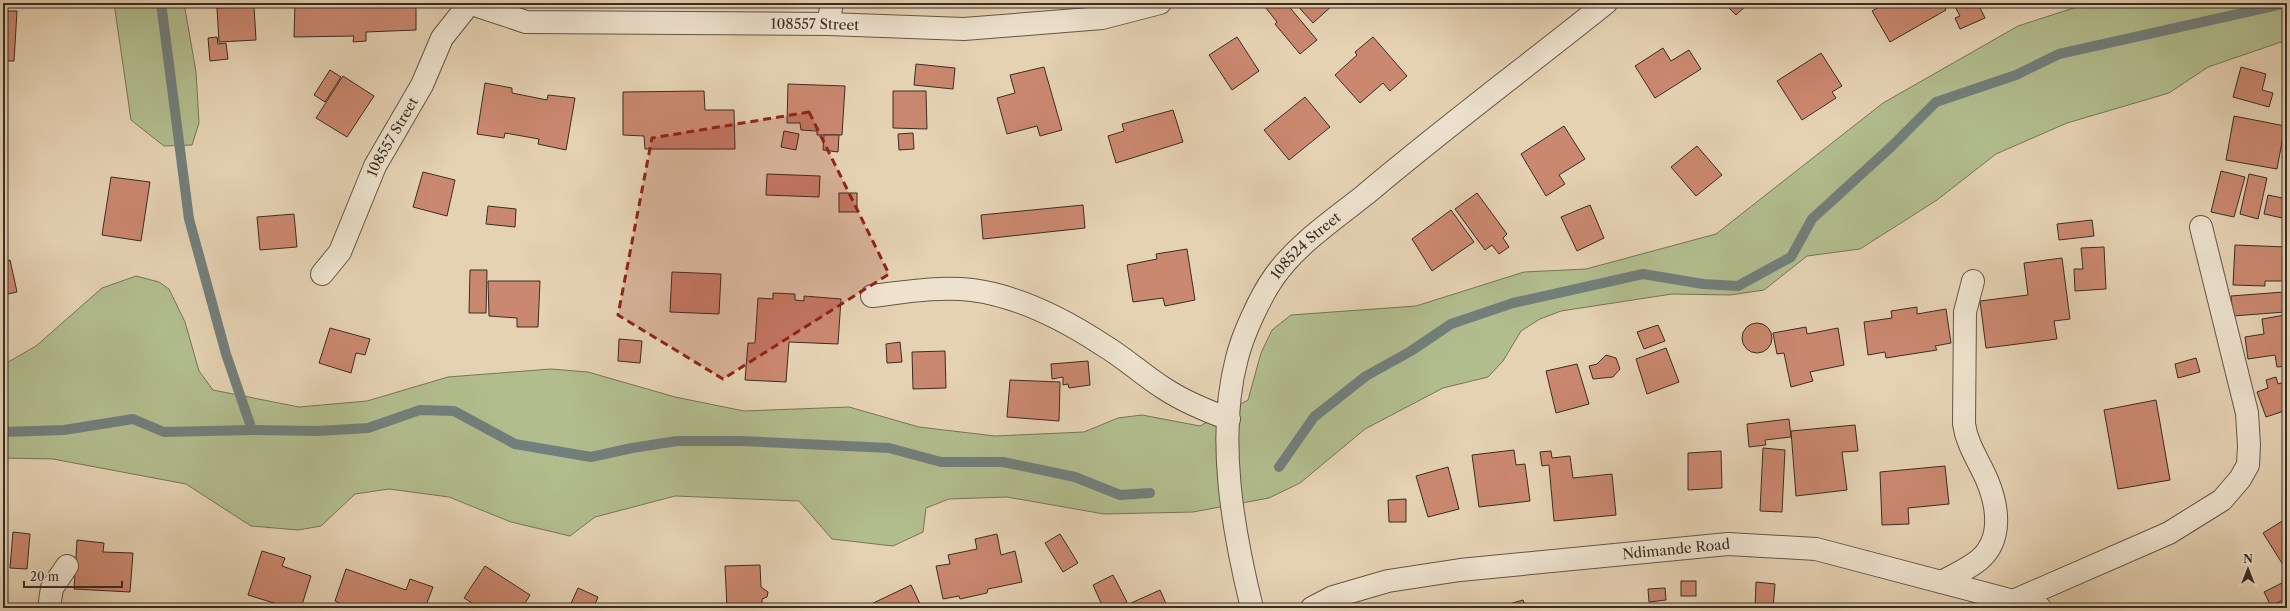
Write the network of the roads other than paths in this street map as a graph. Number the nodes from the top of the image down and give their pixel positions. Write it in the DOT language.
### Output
graph roads {
  1 [pos="469,3"];
  2 [pos="1160,3"];
  3 [pos="1606,3"];
  4 [pos="830,13"];
  5 [pos="2201,227"];
  6 [pos="322,274"];
  7 [pos="1973,281"];
  8 [pos="872,296"];
  9 [pos="1228,419"];
  10 [pos="67,566"];
  11 [pos="1942,582"];
  12 [pos="2013,601"];
  13 [pos="49,608"];
  14 [pos="1252,608"];
  15 [pos="1312,608"];
  16 [pos="2040,608"];
  1 -- 4 [label="street, 108557 Street"];
  1 -- 6 [label="street, 108557 Street"];
  2 -- 4 [label="street, 108557 Street"];
  3 -- 9 [label="street, 108524 Street"];
  5 -- 12 [label="street"];
  7 -- 11 [label="street"];
  8 -- 9 [label="street"];
  9 -- 14 [label="street, 108524 Street"];
  10 -- 13 [label="street"];
  11 -- 12 [label="street, Ndimande Road"];
  11 -- 15 [label="street, Ndimande Road"];
  12 -- 16 [label="street, Ndimande Road"];
}
